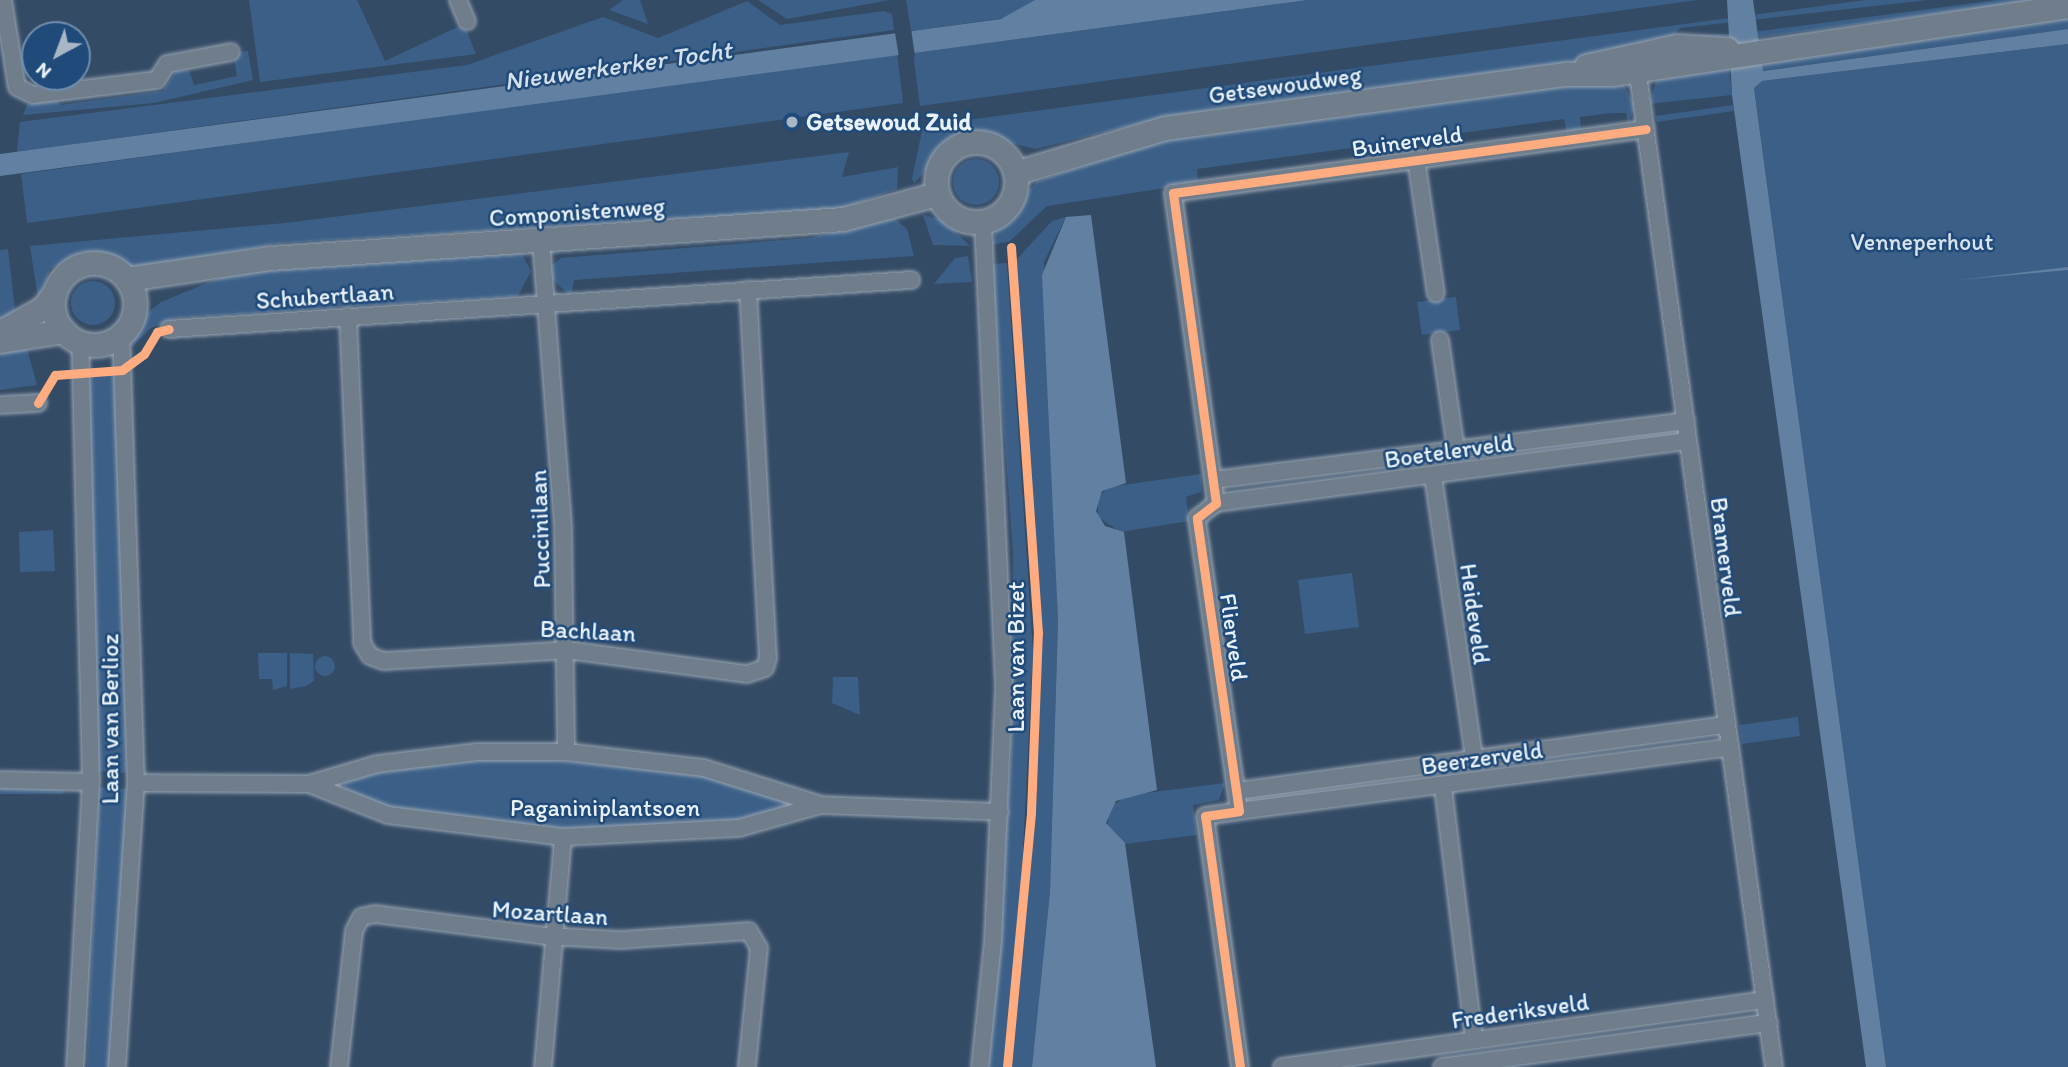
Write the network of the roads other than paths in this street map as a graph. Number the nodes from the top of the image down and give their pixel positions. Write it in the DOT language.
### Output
graph roads {
  1 [pos="3,0"];
  2 [pos="458,0"];
  3 [pos="2068,6"];
  4 [pos="467,21"];
  5 [pos="231,52"];
  6 [pos="1636,62"];
  7 [pos="1646,129"];
  8 [pos="1416,159"];
  9 [pos="1016,173"];
  10 [pos="937,194"];
  11 [pos="983,222"];
  12 [pos="541,240"];
  13 [pos="217,267"];
  14 [pos="127,279"];
  15 [pos="911,280"];
  16 [pos="748,290"];
  17 [pos="55,292"];
  18 [pos="1436,294"];
  19 [pos="550,304"];
  20 [pos="136,306"];
  21 [pos="348,316"];
  22 [pos="169,329"];
  23 [pos="0,332"];
  24 [pos="121,335"];
  25 [pos="72,337"];
  26 [pos="1440,340"];
  27 [pos="0,341"];
  28 [pos="38,402"];
  29 [pos="0,405"];
  30 [pos="1686,421"];
  31 [pos="1688,441"];
  32 [pos="1456,450"];
  33 [pos="1433,476"];
  34 [pos="1213,480"];
  35 [pos="1216,503"];
  36 [pos="567,650"];
  37 [pos="1726,725"];
  38 [pos="1730,747"];
  39 [pos="566,752"];
  40 [pos="1474,758"];
  41 [pos="0,780"];
  42 [pos="91,782"];
  43 [pos="136,783"];
  44 [pos="309,784"];
  45 [pos="1443,787"];
  46 [pos="1237,790"];
  47 [pos="821,805"];
  48 [pos="1240,811"];
  49 [pos="1000,812"];
  50 [pos="563,837"];
  51 [pos="558,937"];
  52 [pos="1765,1000"];
  53 [pos="1769,1023"];
  54 [pos="1474,1041"];
  55 [pos="75,1067"];
  56 [pos="117,1067"];
  57 [pos="339,1067"];
  58 [pos="543,1067"];
  59 [pos="747,1067"];
  60 [pos="979,1067"];
  61 [pos="1240,1067"];
  62 [pos="1282,1067"];
  63 [pos="1442,1067"];
  64 [pos="1774,1067"];
  1 -- 5 [label="street"];
  2 -- 4 [label="street"];
  3 -- 6 [label="main road, Getsewoudweg"];
  6 -- 7 [label="street, Bramerveld"];
  6 -- 9 [label="main road, Getsewoudweg"];
  7 -- 8 [label="street, Buinerveld"];
  7 -- 30 [label="street, Bramerveld"];
  8 -- 18 [label="street, Buinerveld"];
  8 -- 34 [label="street, Buinerveld"];
  9 -- 10 [label="main road"];
  9 -- 11 [label="main road"];
  10 -- 11 [label="main road"];
  10 -- 12 [label="main road, Componistenweg"];
  11 -- 49 [label="street, Laan van Bizet"];
  12 -- 13 [label="main road, Componistenweg"];
  12 -- 19 [label="street"];
  13 -- 14 [label="main road, Componistenweg"];
  13 -- 20 [label="main road, Componistenweg"];
  14 -- 17 [label="main road"];
  14 -- 20 [label="main road"];
  15 -- 16 [label="street, Schubertlaan"];
  16 -- 19 [label="street, Schubertlaan"];
  16 -- 36 [label="street, Bachlaan"];
  17 -- 23 [label="main road"];
  17 -- 25 [label="main road"];
  19 -- 21 [label="street, Schubertlaan"];
  19 -- 36 [label="street, Puccinilaan"];
  20 -- 24 [label="main road"];
  21 -- 22 [label="street, Schubertlaan"];
  21 -- 36 [label="street, Bachlaan"];
  24 -- 25 [label="main road"];
  24 -- 43 [label="street, Laan van Berlioz"];
  25 -- 27 [label="main road"];
  25 -- 42 [label="street, Laan van Berlioz"];
  26 -- 32 [label="street"];
  28 -- 29 [label="street"];
  30 -- 31 [label="street, Bramerveld"];
  30 -- 32 [label="street, Boetelerveld"];
  31 -- 33 [label="street, Boetelerveld"];
  31 -- 37 [label="street, Bramerveld"];
  32 -- 34 [label="street, Boetelerveld"];
  33 -- 35 [label="street, Boetelerveld"];
  33 -- 40 [label="street, Heideveld"];
  34 -- 35 [label="street"];
  35 -- 46 [label="street, Flierveld"];
  36 -- 39 [label="street, Puccinilaan"];
  37 -- 38 [label="street, Bramerveld"];
  37 -- 40 [label="street, Beerzerveld"];
  38 -- 45 [label="street, Beerzerveld"];
  38 -- 52 [label="street, Bramerveld"];
  39 -- 44 [label="street, Paganiniplantsoen"];
  39 -- 47 [label="street, Paganiniplantsoen"];
  40 -- 46 [label="street, Beerzerveld"];
  41 -- 42 [label="street"];
  42 -- 55 [label="street, Laan van Berlioz"];
  43 -- 44 [label="street, Paganiniplantsoen"];
  43 -- 56 [label="street, Laan van Berlioz"];
  44 -- 50 [label="street, Paganiniplantsoen"];
  45 -- 48 [label="street, Beerzerveld"];
  45 -- 54 [label="street"];
  46 -- 48 [label="street, Flierveld"];
  47 -- 49 [label="street, Paganiniplantsoen"];
  47 -- 50 [label="street, Paganiniplantsoen"];
  48 -- 61 [label="street"];
  49 -- 60 [label="street, Laan van Bizet"];
  50 -- 51 [label="street"];
  51 -- 57 [label="street, Mozartlaan"];
  51 -- 58 [label="street"];
  51 -- 59 [label="street, Mozartlaan"];
  52 -- 53 [label="street, Bramerveld"];
  52 -- 54 [label="street, Frederiksveld"];
  53 -- 63 [label="street, Frederiksveld"];
  53 -- 64 [label="street, Bramerveld"];
  54 -- 62 [label="street, Frederiksveld"];
}
